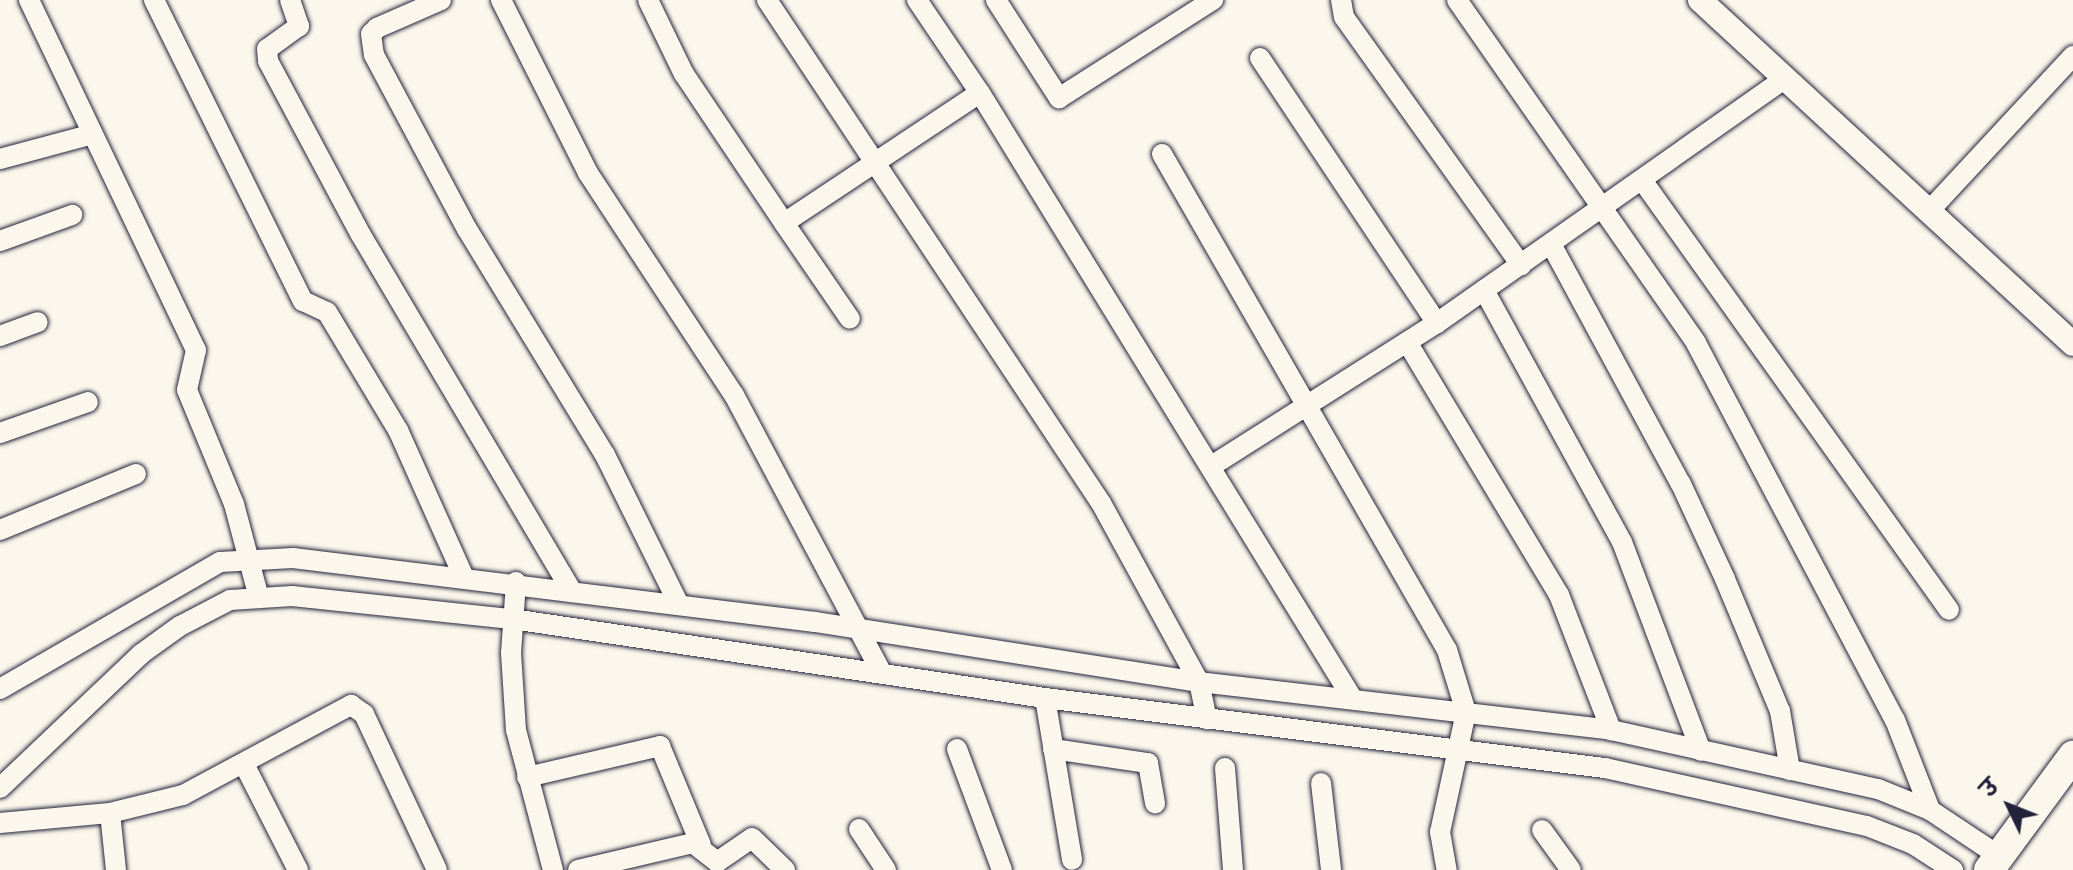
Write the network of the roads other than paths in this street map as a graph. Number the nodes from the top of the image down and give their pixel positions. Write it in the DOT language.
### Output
graph roads {
  1 [pos="29,0"];
  2 [pos="154,0"];
  3 [pos="290,0"];
  4 [pos="441,0"];
  5 [pos="501,0"];
  6 [pos="648,0"];
  7 [pos="767,0"];
  8 [pos="917,0"];
  9 [pos="996,0"];
  10 [pos="1213,0"];
  11 [pos="1341,0"];
  12 [pos="1457,0"];
  13 [pos="1700,0"];
  14 [pos="2073,56"];
  15 [pos="1260,58"];
  16 [pos="1785,78"];
  17 [pos="980,93"];
  18 [pos="89,135"];
  19 [pos="1162,154"];
  20 [pos="0,159"];
  21 [pos="875,162"];
  22 [pos="1642,180"];
  23 [pos="1602,208"];
  24 [pos="1929,211"];
  25 [pos="72,215"];
  26 [pos="784,223"];
  27 [pos="0,241"];
  28 [pos="1551,244"];
  29 [pos="1521,265"];
  30 [pos="1484,290"];
  31 [pos="850,319"];
  32 [pos="38,322"];
  33 [pos="1437,323"];
  34 [pos="0,336"];
  35 [pos="1407,342"];
  36 [pos="2073,344"];
  37 [pos="88,402"];
  38 [pos="1305,406"];
  39 [pos="0,433"];
  40 [pos="1213,465"];
  41 [pos="136,474"];
  42 [pos="0,530"];
  43 [pos="252,556"];
  44 [pos="463,575"];
  45 [pos="516,582"];
  46 [pos="572,592"];
  47 [pos="259,598"];
  48 [pos="679,605"];
  49 [pos="1949,610"];
  50 [pos="512,619"];
  51 [pos="863,630"];
  52 [pos="881,672"];
  53 [pos="1199,682"];
  54 [pos="0,689"];
  55 [pos="1045,698"];
  56 [pos="1352,698"];
  57 [pos="1466,712"];
  58 [pos="1207,719"];
  59 [pos="1611,730"];
  60 [pos="1051,738"];
  61 [pos="957,749"];
  62 [pos="1461,749"];
  63 [pos="1701,751"];
  64 [pos="2073,756"];
  65 [pos="245,766"];
  66 [pos="1225,768"];
  67 [pos="1790,770"];
  68 [pos="527,777"];
  69 [pos="1321,783"];
  70 [pos="0,788"];
  71 [pos="1155,803"];
  72 [pos="1930,810"];
  73 [pos="110,813"];
  74 [pos="0,823"];
  75 [pos="859,829"];
  76 [pos="1542,830"];
  77 [pos="701,845"];
  78 [pos="1072,860"];
  79 [pos="1994,863"];
  80 [pos="116,870"];
  81 [pos="298,870"];
  82 [pos="437,870"];
  83 [pos="553,870"];
  84 [pos="578,870"];
  85 [pos="785,870"];
  86 [pos="886,870"];
  87 [pos="1002,870"];
  88 [pos="1233,870"];
  89 [pos="1331,870"];
  90 [pos="1447,870"];
  91 [pos="1571,870"];
  92 [pos="1953,870"];
  1 -- 18 [label="street"];
  2 -- 44 [label="street"];
  3 -- 46 [label="street"];
  4 -- 48 [label="street"];
  5 -- 51 [label="street"];
  6 -- 26 [label="street"];
  7 -- 21 [label="street"];
  8 -- 17 [label="street"];
  9 -- 10 [label="street"];
  11 -- 29 [label="street"];
  12 -- 23 [label="street"];
  13 -- 16 [label="street"];
  14 -- 24 [label="street"];
  15 -- 33 [label="street"];
  16 -- 22 [label="street"];
  16 -- 24 [label="street"];
  17 -- 21 [label="street"];
  17 -- 40 [label="street"];
  18 -- 20 [label="street"];
  18 -- 43 [label="street"];
  19 -- 38 [label="street"];
  21 -- 26 [label="street"];
  21 -- 53 [label="street"];
  22 -- 23 [label="street"];
  22 -- 49 [label="street"];
  23 -- 28 [label="street"];
  23 -- 72 [label="street"];
  24 -- 36 [label="street"];
  25 -- 27 [label="street"];
  26 -- 31 [label="street"];
  28 -- 29 [label="street"];
  28 -- 67 [label="street"];
  29 -- 30 [label="street"];
  30 -- 33 [label="street"];
  30 -- 63 [label="street"];
  32 -- 34 [label="street"];
  33 -- 35 [label="street"];
  35 -- 38 [label="street"];
  35 -- 59 [label="street"];
  37 -- 39 [label="street"];
  38 -- 40 [label="street"];
  38 -- 57 [label="street"];
  40 -- 56 [label="street"];
  41 -- 42 [label="street"];
  43 -- 44 [label="street"];
  43 -- 47 [label="street"];
  43 -- 54 [label="street"];
  44 -- 45 [label="street"];
  45 -- 46 [label="street"];
  45 -- 50 [label="street"];
  46 -- 48 [label="street"];
  47 -- 50 [label="street"];
  47 -- 70 [label="street"];
  48 -- 51 [label="street"];
  50 -- 52 [label="street"];
  50 -- 68 [label="street"];
  51 -- 52 [label="street"];
  51 -- 53 [label="street"];
  52 -- 55 [label="street"];
  53 -- 56 [label="street"];
  53 -- 58 [label="street"];
  55 -- 58 [label="street"];
  55 -- 60 [label="street"];
  56 -- 57 [label="street"];
  57 -- 59 [label="street"];
  57 -- 62 [label="street"];
  58 -- 62 [label="street"];
  59 -- 63 [label="street"];
  60 -- 71 [label="street"];
  60 -- 78 [label="street"];
  61 -- 87 [label="street"];
  62 -- 90 [label="street"];
  62 -- 92 [label="street"];
  63 -- 67 [label="street"];
  64 -- 79 [label="main road"];
  65 -- 73 [label="street"];
  65 -- 81 [label="street"];
  65 -- 82 [label="street"];
  66 -- 88 [label="street"];
  67 -- 72 [label="street"];
  68 -- 77 [label="street"];
  68 -- 83 [label="street"];
  69 -- 89 [label="street"];
  72 -- 79 [label="street"];
  73 -- 74 [label="street"];
  73 -- 80 [label="street"];
  75 -- 86 [label="street"];
  76 -- 91 [label="street"];
  77 -- 84 [label="street"];
  77 -- 85 [label="street"];
}
